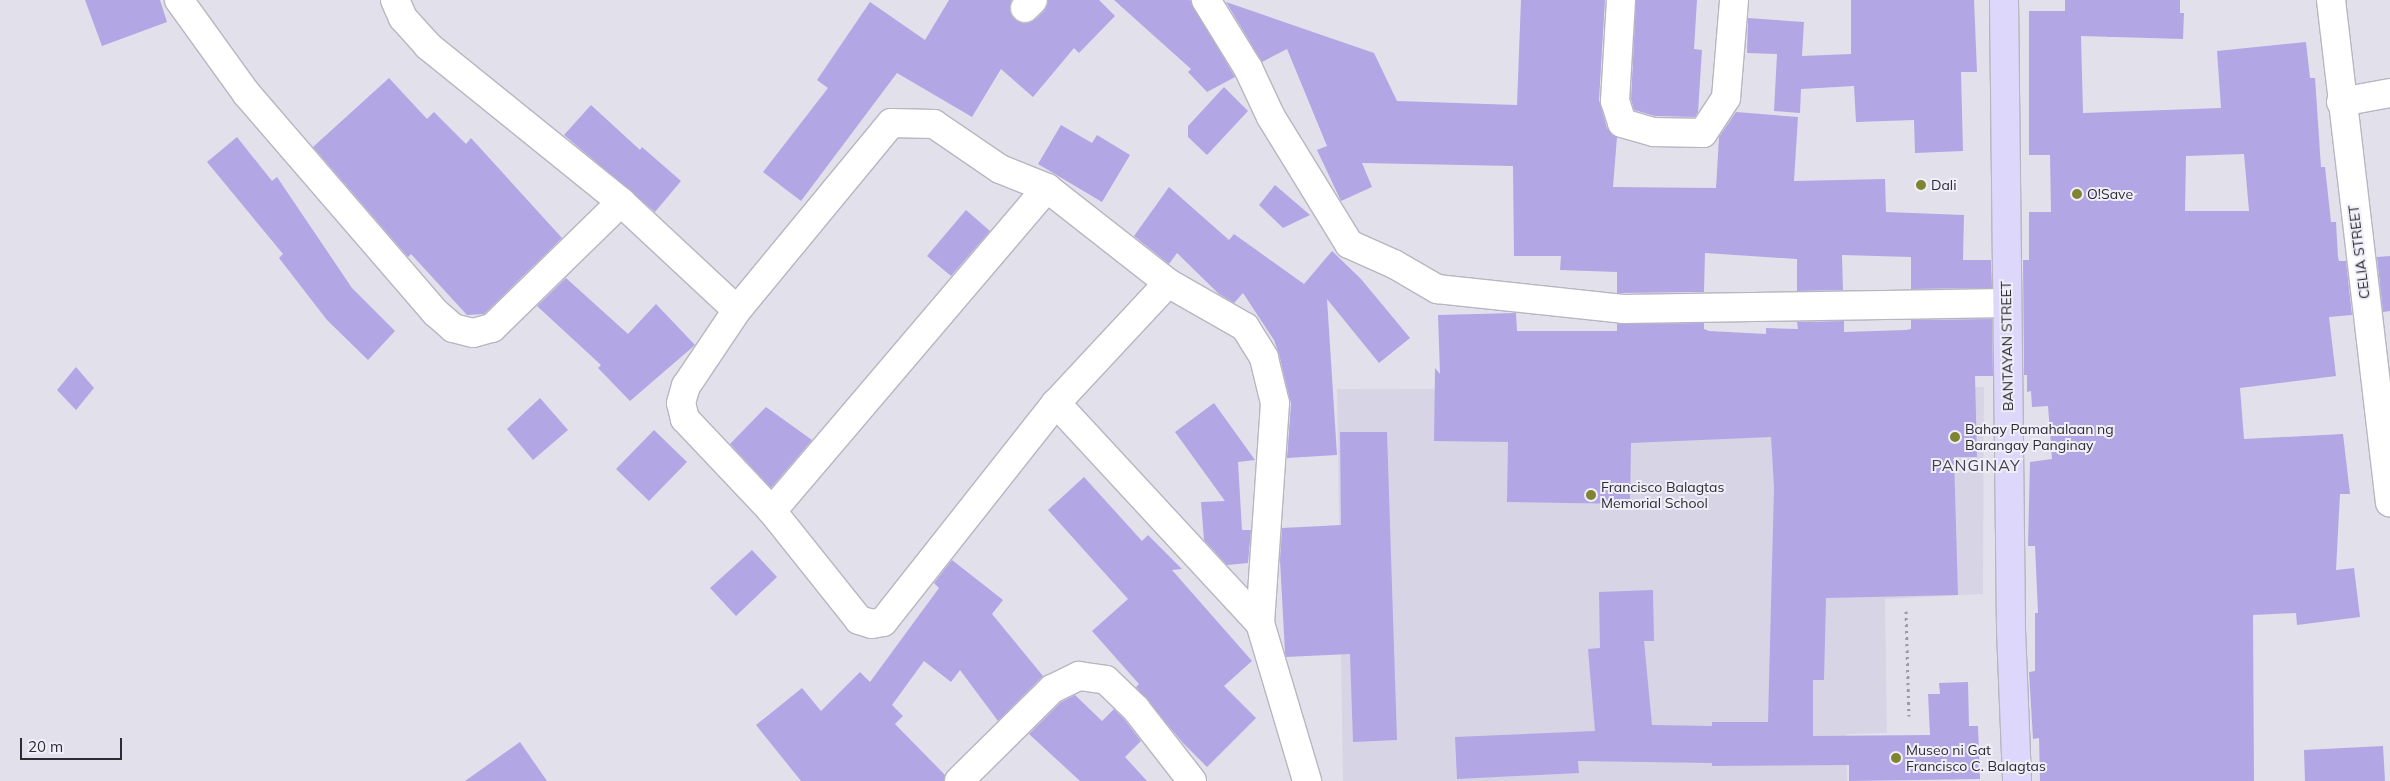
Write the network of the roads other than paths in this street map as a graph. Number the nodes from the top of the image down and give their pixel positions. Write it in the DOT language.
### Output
graph roads {
  1 [pos="179,0"];
  2 [pos="396,0"];
  3 [pos="1206,0"];
  4 [pos="1621,0"];
  5 [pos="1734,0"];
  6 [pos="2004,0"];
  7 [pos="2331,0"];
  8 [pos="2390,93"];
  9 [pos="2341,102"];
  10 [pos="1047,188"];
  11 [pos="622,202"];
  12 [pos="1168,283"];
  13 [pos="2006,303"];
  14 [pos="737,310"];
  15 [pos="1056,403"];
  16 [pos="2390,503"];
  17 [pos="772,511"];
  18 [pos="1260,622"];
  19 [pos="959,781"];
  20 [pos="1192,781"];
  21 [pos="1307,781"];
  22 [pos="2017,781"];
  1 -- 11 [label="street"];
  2 -- 11 [label="street"];
  3 -- 13 [label="street"];
  4 -- 5 [label="street"];
  6 -- 13 [label="main road, BANTAYAN STREET"];
  7 -- 9 [label="street, CELIA STREET"];
  8 -- 9 [label="street"];
  9 -- 16 [label="street, CELIA STREET"];
  10 -- 12 [label="street"];
  10 -- 14 [label="street"];
  10 -- 17 [label="street"];
  11 -- 14 [label="street"];
  12 -- 15 [label="street"];
  12 -- 18 [label="street"];
  13 -- 22 [label="main road, BANTAYAN STREET"];
  14 -- 17 [label="street"];
  15 -- 17 [label="street"];
  15 -- 18 [label="street"];
  18 -- 21 [label="street"];
  19 -- 20 [label="street"];
}
